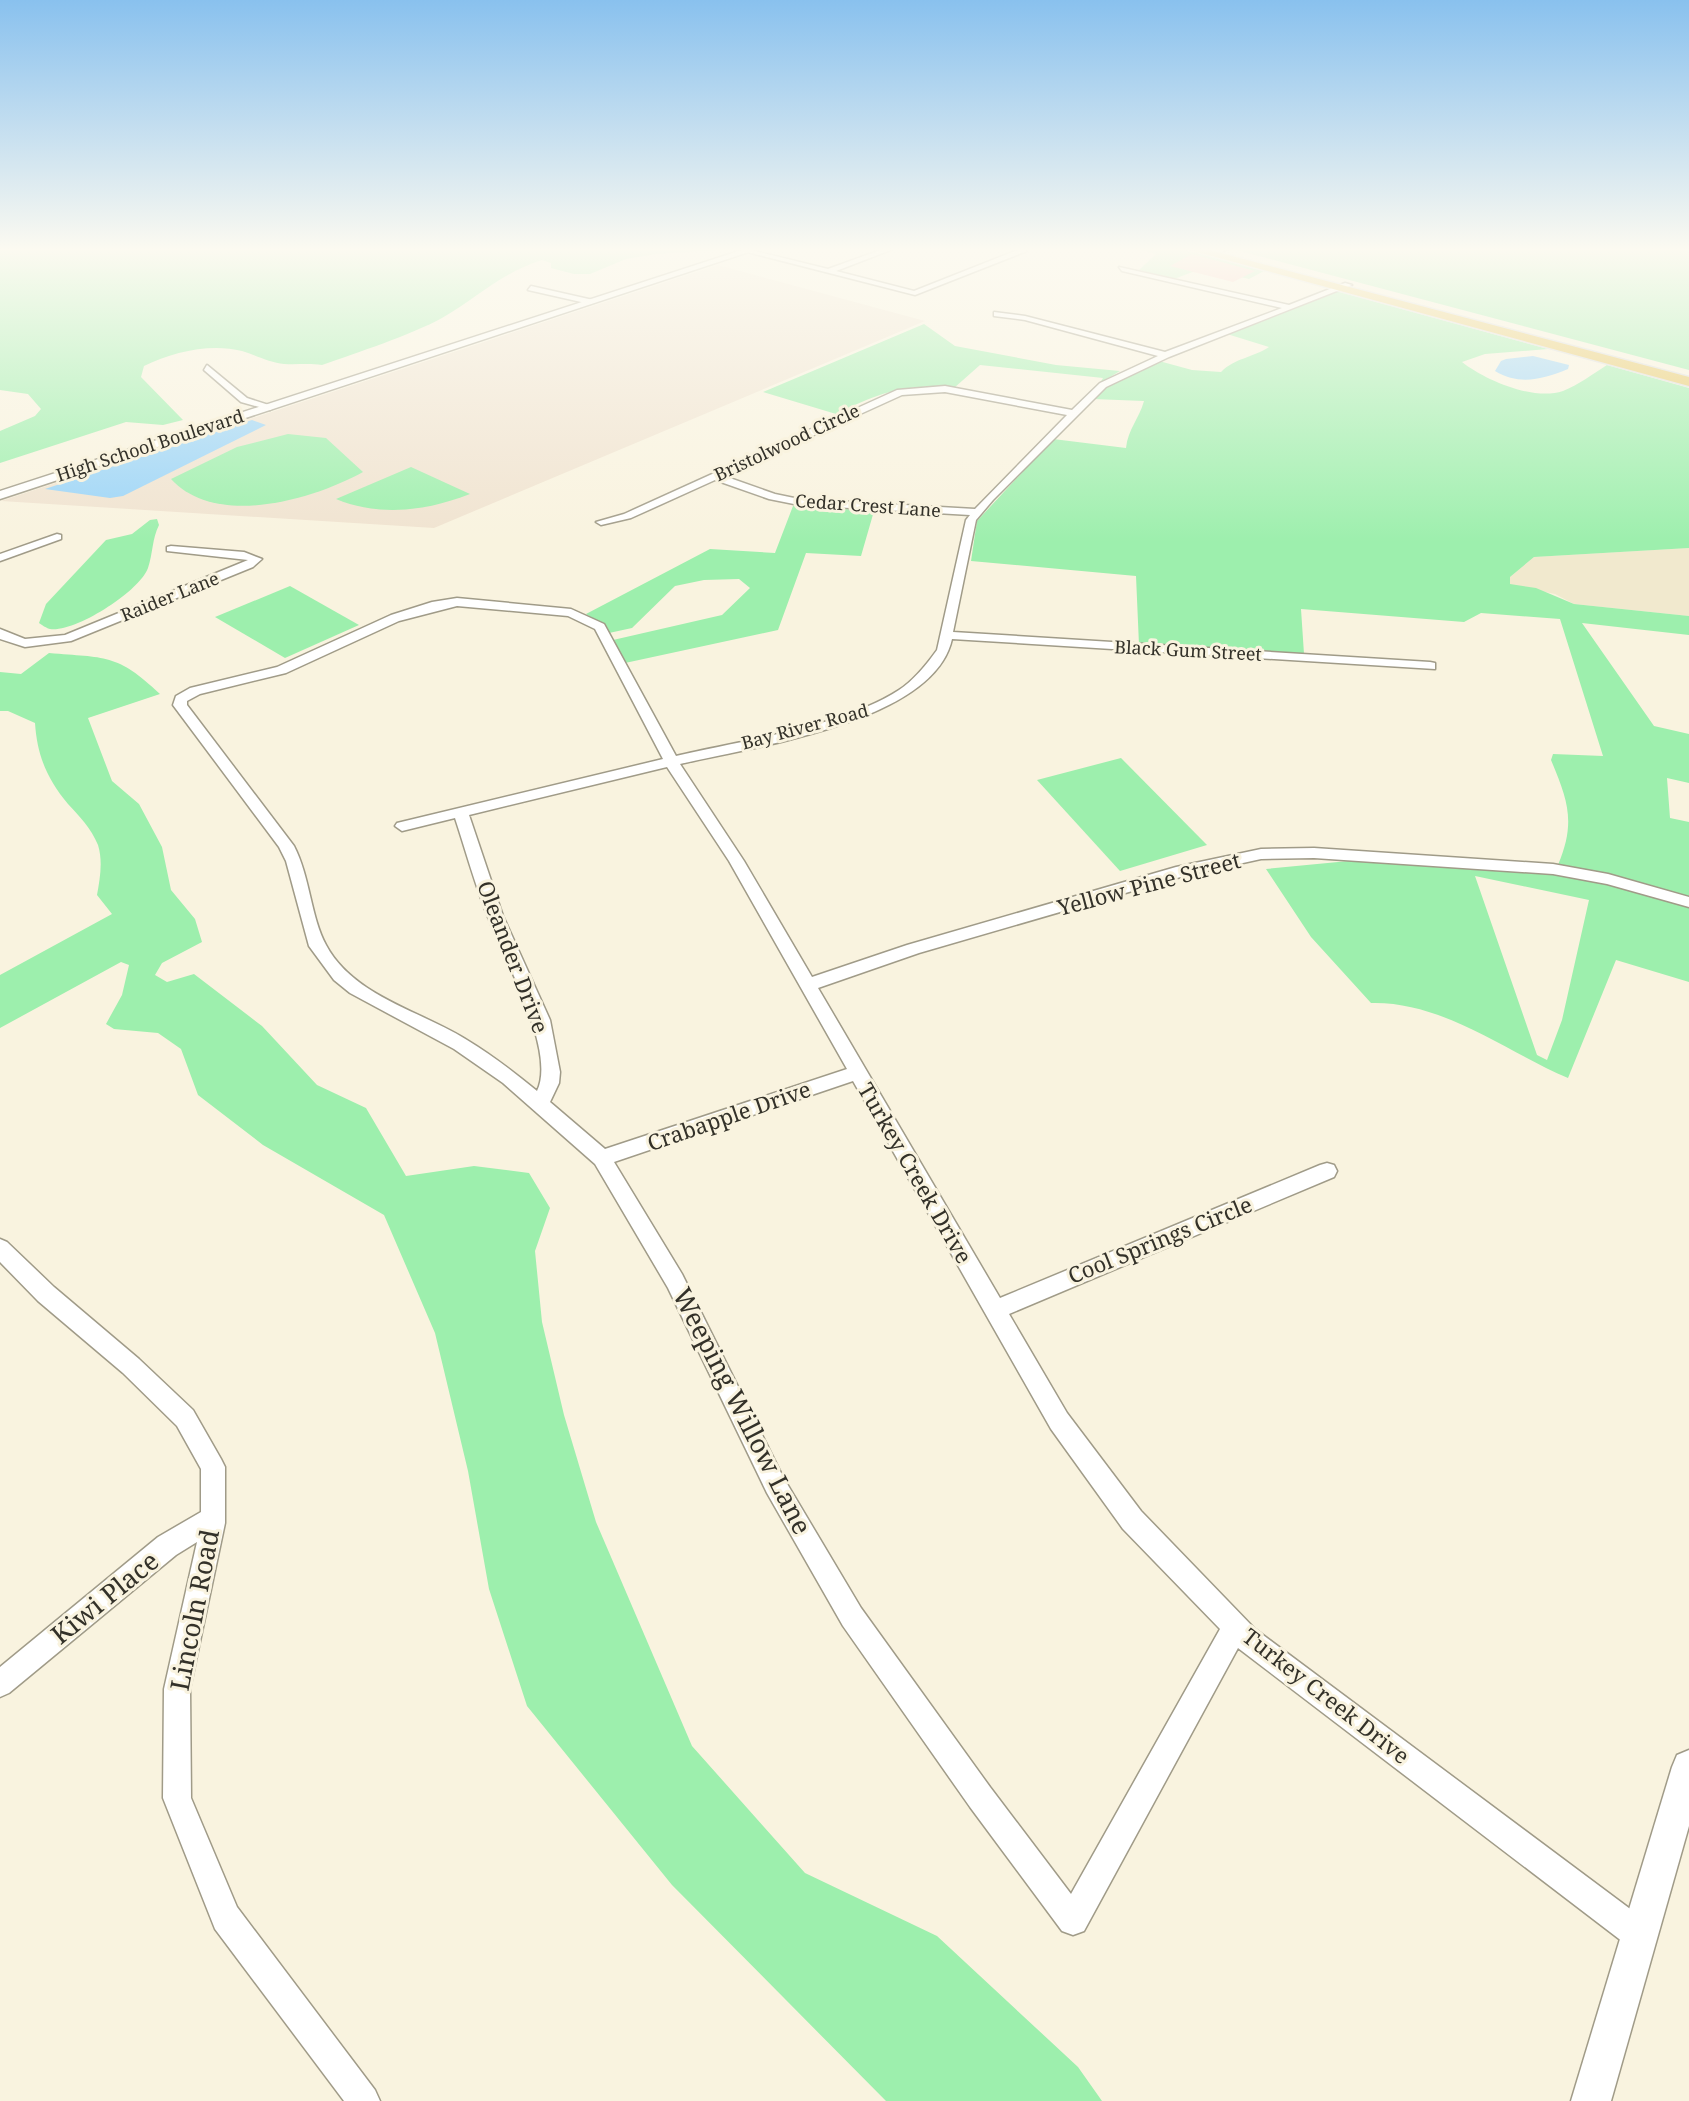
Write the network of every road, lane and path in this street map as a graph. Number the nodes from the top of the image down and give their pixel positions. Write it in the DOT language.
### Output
graph roads {
  1 [pos="456,346"];
  2 [pos="1132,346"];
  3 [pos="1189,346"];
  4 [pos="1559,346"];
  5 [pos="1574,346"];
  6 [pos="1166,355"];
  7 [pos="207,368"];
  8 [pos="1689,376"];
  9 [pos="1689,382"];
  10 [pos="270,407"];
  11 [pos="1072,413"];
  12 [pos="715,476"];
  13 [pos="0,495"];
  14 [pos="977,512"];
  15 [pos="601,522"];
  16 [pos="57,537"];
  17 [pos="171,549"];
  18 [pos="0,558"];
  19 [pos="0,633"];
  20 [pos="946,635"];
  21 [pos="1430,666"];
  22 [pos="187,694"];
  23 [pos="671,761"];
  24 [pos="460,811"];
  25 [pos="402,826"];
  26 [pos="1689,902"];
  27 [pos="807,985"];
  28 [pos="856,1073"];
  29 [pos="540,1103"];
  30 [pos="602,1158"];
  31 [pos="1327,1171"];
  32 [pos="1,1250"];
  33 [pos="994,1310"];
  34 [pos="213,1518"];
  35 [pos="1235,1627"];
  36 [pos="0,1684"];
  37 [pos="1687,1781"];
  38 [pos="1638,1934"];
  39 [pos="354,2096"];
  40 [pos="1591,2101"];
  1 -- 10 [label="street, High School Boulevard"];
  2 -- 6 [label="street"];
  3 -- 6 [label="street, Bay River Road"];
  4 -- 9 [label="highway"];
  5 -- 8 [label="highway"];
  6 -- 11 [label="street, Bay River Road"];
  7 -- 10 [label="street"];
  10 -- 13 [label="street, High School Boulevard"];
  11 -- 12 [label="street, Bristolwood Circle"];
  11 -- 14 [label="street, Bay River Road"];
  12 -- 14 [label="street, Cedar Crest Lane"];
  12 -- 15 [label="street, Bristolwood Circle"];
  14 -- 20 [label="street, Bay River Road"];
  16 -- 18 [label="street"];
  17 -- 19 [label="street, Raider Lane"];
  20 -- 21 [label="street, Black Gum Street"];
  20 -- 23 [label="street, Bay River Road"];
  22 -- 23 [label="street, Turkey Creek Drive"];
  22 -- 29 [label="street, Weeping Willow Lane"];
  23 -- 24 [label="street, Bay River Road"];
  23 -- 27 [label="street, Turkey Creek Drive"];
  24 -- 25 [label="street, Bay River Road"];
  24 -- 29 [label="street, Oleander Drive"];
  26 -- 27 [label="street, Yellow Pine Street"];
  27 -- 28 [label="street, Turkey Creek Drive"];
  28 -- 30 [label="street, Crabapple Drive"];
  28 -- 33 [label="street, Turkey Creek Drive"];
  29 -- 30 [label="street, Weeping Willow Lane"];
  30 -- 35 [label="street, Weeping Willow Lane"];
  31 -- 33 [label="street, Cool Springs Circle"];
  32 -- 34 [label="street, Lincoln Road"];
  33 -- 35 [label="street, Turkey Creek Drive"];
  34 -- 36 [label="street, Kiwi Place"];
  34 -- 39 [label="street, Lincoln Road"];
  35 -- 38 [label="street, Turkey Creek Drive"];
  37 -- 38 [label="street"];
  38 -- 40 [label="street"];
}
